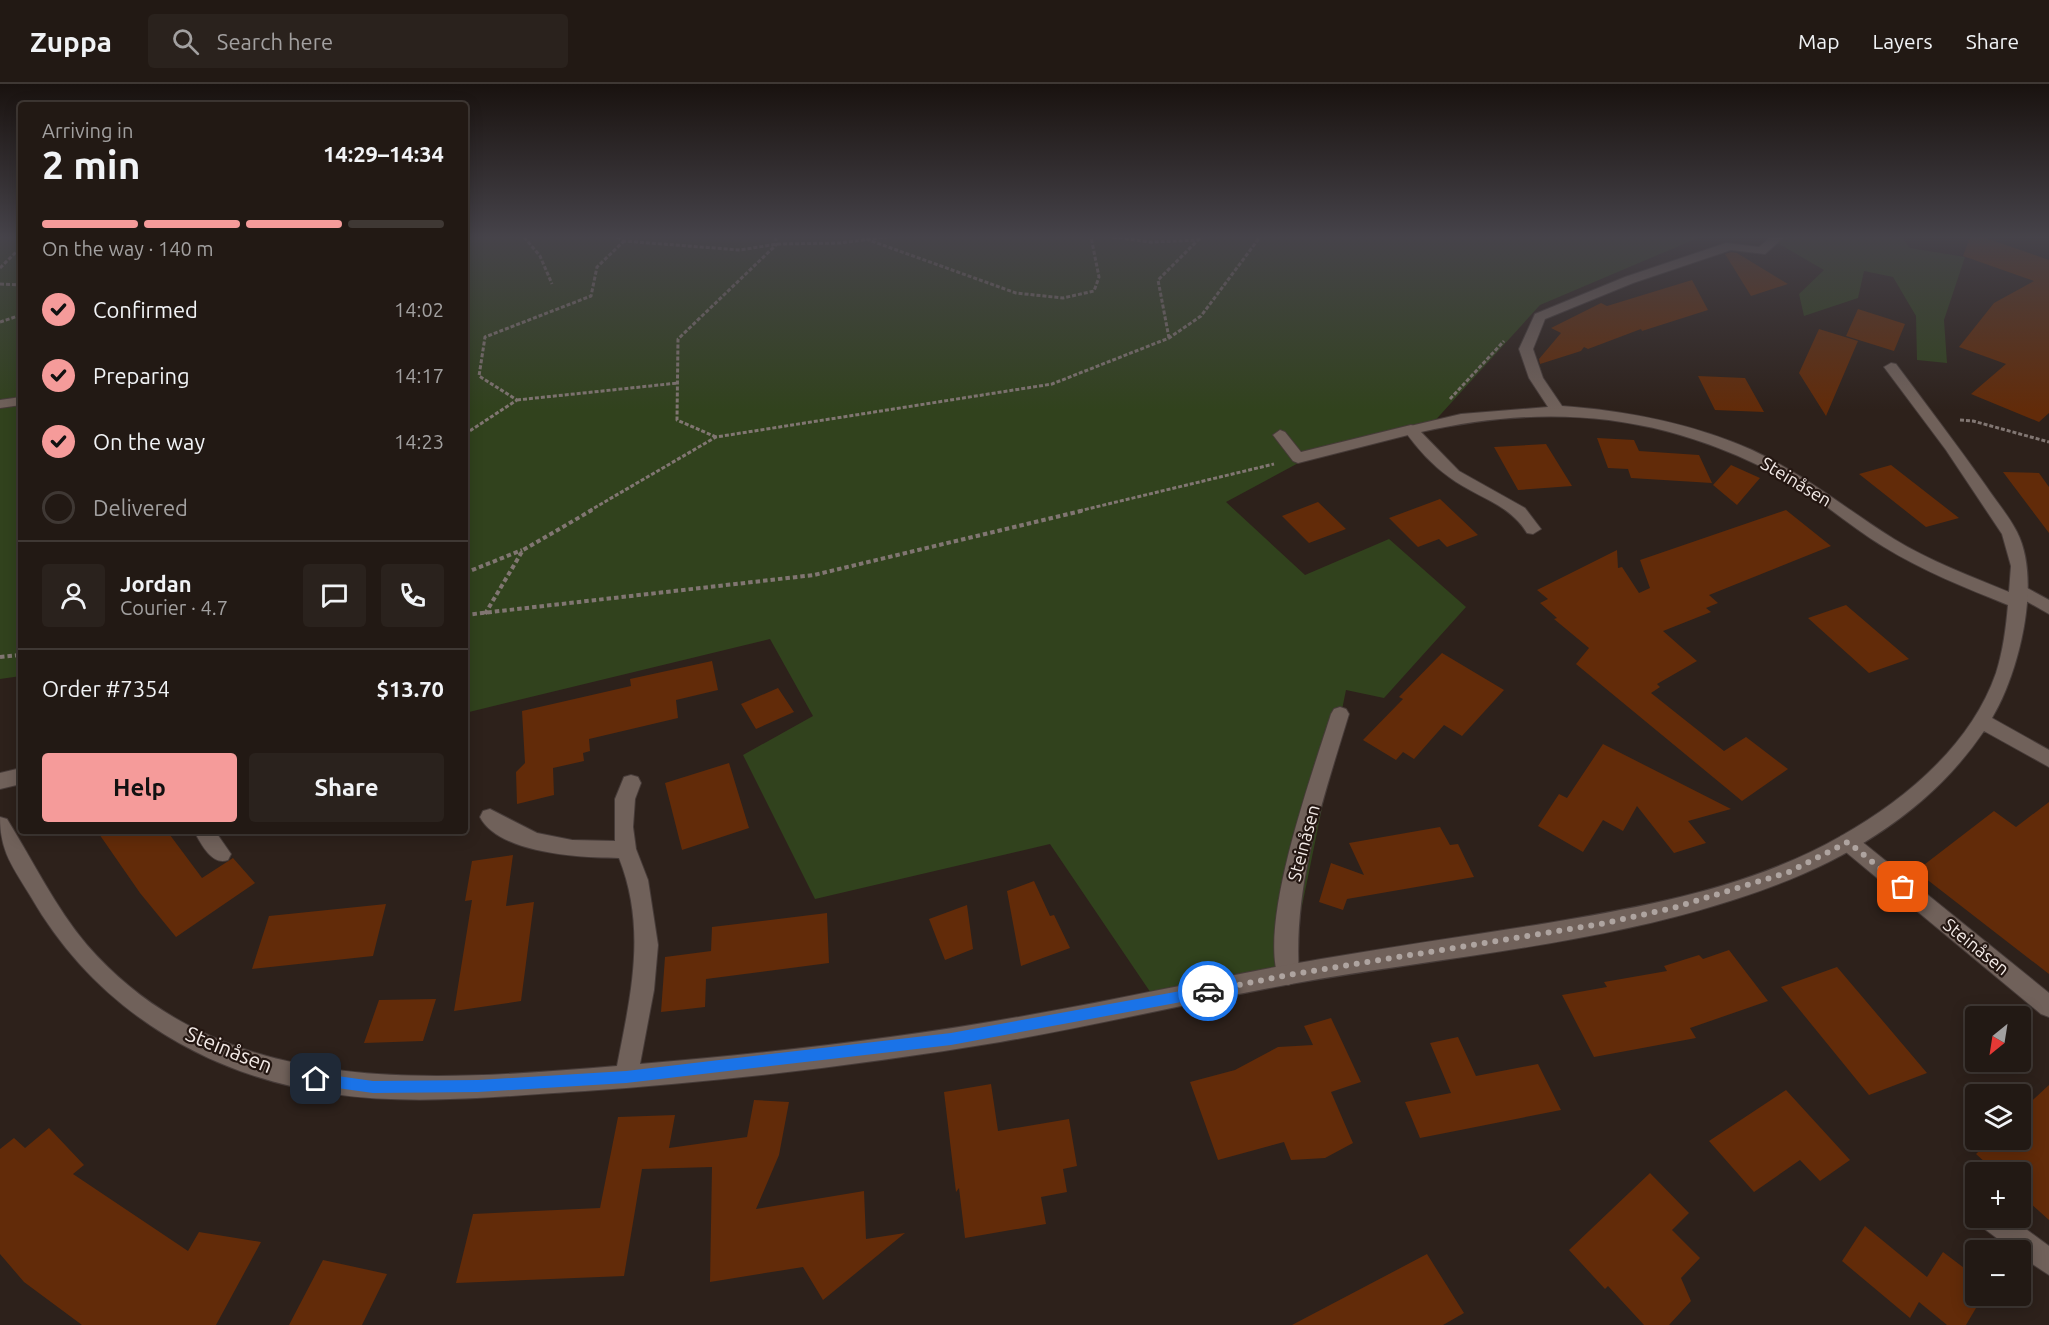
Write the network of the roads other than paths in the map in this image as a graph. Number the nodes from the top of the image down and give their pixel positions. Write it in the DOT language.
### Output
graph roads {
  1 [pos="1593,295"];
  2 [pos="1891,367"];
  3 [pos="18,401"];
  4 [pos="0,404"];
  5 [pos="1557,409"];
  6 [pos="1411,430"];
  7 [pos="1280,435"];
  8 [pos="1533,529"];
  9 [pos="2017,595"];
  10 [pos="2049,608"];
  11 [pos="1340,714"];
  12 [pos="1982,720"];
  13 [pos="2049,759"];
  14 [pos="18,777"];
  15 [pos="0,781"];
  16 [pos="631,783"];
  17 [pos="490,817"];
  18 [pos="0,825"];
  19 [pos="206,834"];
  20 [pos="1848,842"];
  21 [pos="626,849"];
  22 [pos="221,854"];
  23 [pos="1288,975"];
  24 [pos="2049,1007"];
  25 [pos="626,1077"];
  26 [pos="2003,1228"];
  27 [pos="2049,1262"];
  1 -- 5 [label="street"];
  2 -- 9 [label="street, Steinåsen"];
  3 -- 4 [label="street"];
  5 -- 6 [label="street, Steinåsen"];
  5 -- 9 [label="street, Steinåsen"];
  6 -- 7 [label="street, Steinåsen"];
  6 -- 8 [label="street"];
  9 -- 10 [label="street"];
  9 -- 12 [label="street, Steinåsen"];
  11 -- 23 [label="street, Steinåsen"];
  12 -- 13 [label="street"];
  12 -- 20 [label="street, Steinåsen"];
  14 -- 15 [label="street"];
  16 -- 21 [label="street"];
  17 -- 21 [label="street"];
  18 -- 25 [label="street, Steinåsen"];
  19 -- 22 [label="street"];
  20 -- 23 [label="street, Steinåsen"];
  20 -- 24 [label="street, Steinåsen"];
  21 -- 25 [label="street"];
  23 -- 25 [label="street, Steinåsen"];
  26 -- 27 [label="street"];
}
